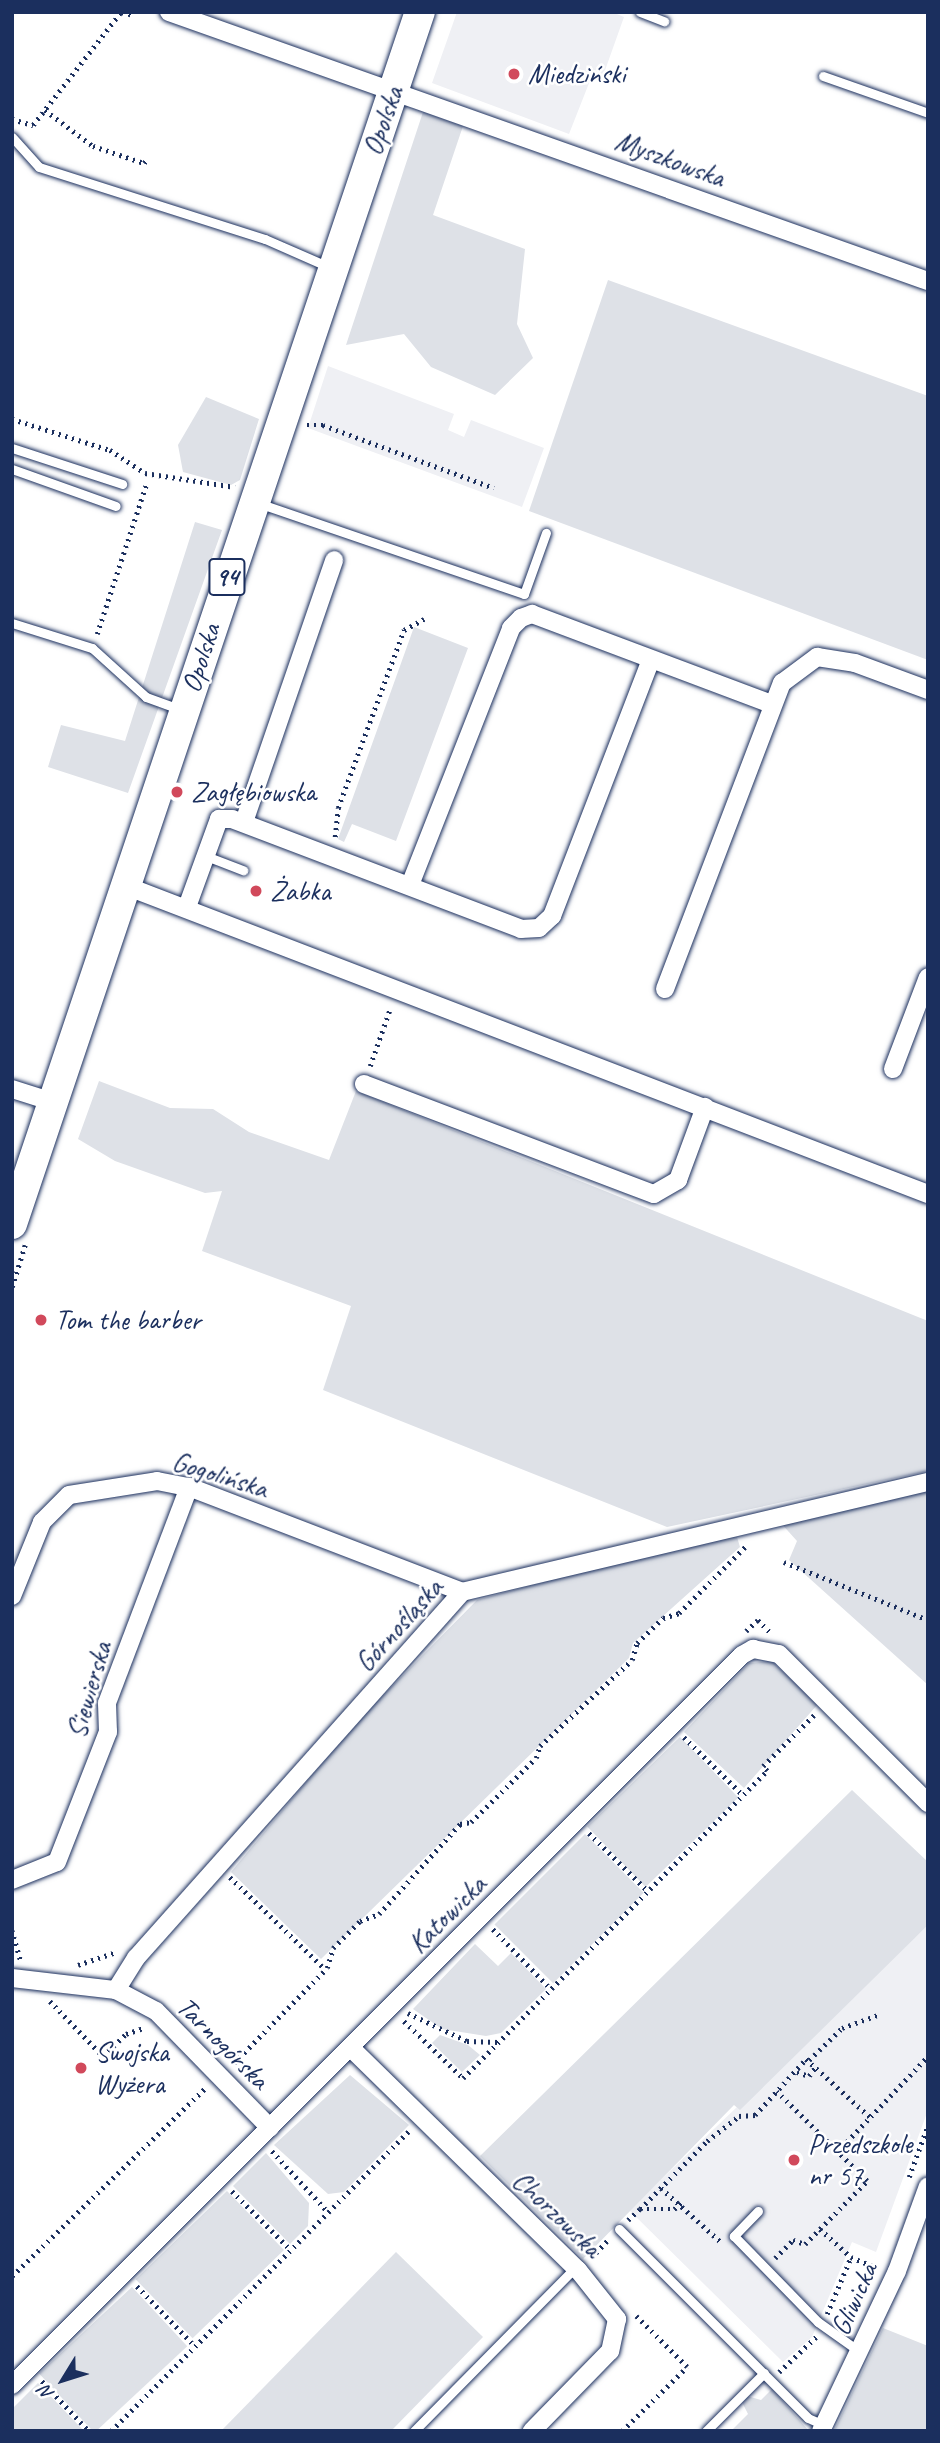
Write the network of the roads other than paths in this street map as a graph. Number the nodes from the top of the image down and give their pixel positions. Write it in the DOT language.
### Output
graph roads {
  1 [pos="169,12"];
  2 [pos="420,12"];
  3 [pos="640,12"];
  4 [pos="664,21"];
  5 [pos="823,76"];
  6 [pos="394,88"];
  7 [pos="928,113"];
  8 [pos="12,136"];
  9 [pos="334,269"];
  10 [pos="928,281"];
  11 [pos="12,448"];
  12 [pos="12,469"];
  13 [pos="122,484"];
  14 [pos="249,492"];
  15 [pos="116,506"];
  16 [pos="546,533"];
  17 [pos="334,560"];
  18 [pos="12,623"];
  19 [pos="651,660"];
  20 [pos="928,690"];
  21 [pos="772,705"];
  22 [pos="184,711"];
  23 [pos="244,822"];
  24 [pos="206,856"];
  25 [pos="243,870"];
  26 [pos="125,886"];
  27 [pos="410,886"];
  28 [pos="187,907"];
  29 [pos="928,977"];
  30 [pos="665,989"];
  31 [pos="893,1069"];
  32 [pos="364,1084"];
  33 [pos="12,1089"];
  34 [pos="53,1102"];
  35 [pos="705,1107"];
  36 [pos="928,1194"];
  37 [pos="12,1224"];
  38 [pos="928,1482"];
  39 [pos="189,1487"];
  40 [pos="462,1591"];
  41 [pos="12,1596"];
  42 [pos="928,1803"];
  43 [pos="12,1880"];
  44 [pos="17,1972"];
  45 [pos="116,1990"];
  46 [pos="351,2048"];
  47 [pos="270,2128"];
  48 [pos="928,2186"];
  49 [pos="758,2211"];
  50 [pos="619,2229"];
  51 [pos="575,2268"];
  52 [pos="860,2351"];
  53 [pos="768,2376"];
  54 [pos="12,2385"];
  55 [pos="822,2428"];
  56 [pos="414,2431"];
  57 [pos="532,2431"];
  58 [pos="706,2431"];
  1 -- 6 [label="street, Myszkowska"];
  2 -- 6 [label="main road, Opolska / 94"];
  3 -- 4 [label="lane"];
  5 -- 7 [label="lane"];
  6 -- 9 [label="main road, Opolska / 94"];
  6 -- 10 [label="street, Myszkowska"];
  8 -- 9 [label="lane"];
  9 -- 14 [label="main road, Opolska / 94"];
  11 -- 13 [label="lane"];
  12 -- 15 [label="lane"];
  14 -- 16 [label="lane"];
  14 -- 22 [label="main road, Opolska / 94"];
  17 -- 23 [label="street"];
  18 -- 22 [label="lane"];
  19 -- 21 [label="street"];
  19 -- 27 [label="street"];
  19 -- 27 [label="street"];
  20 -- 21 [label="street"];
  21 -- 30 [label="street"];
  22 -- 26 [label="main road, Opolska / 94"];
  23 -- 24 [label="street"];
  23 -- 27 [label="street"];
  24 -- 25 [label="lane"];
  24 -- 28 [label="street"];
  26 -- 28 [label="street"];
  26 -- 34 [label="main road, Opolska / 94"];
  28 -- 35 [label="street"];
  29 -- 31 [label="street"];
  32 -- 35 [label="street"];
  33 -- 34 [label="street"];
  34 -- 37 [label="main road, Opolska / 94"];
  35 -- 36 [label="street"];
  38 -- 40 [label="street, Górnośląska"];
  39 -- 40 [label="street, Gogolińska"];
  39 -- 41 [label="street, Gogolińska"];
  39 -- 43 [label="street, Siewierska"];
  40 -- 45 [label="street, Górnośląska"];
  42 -- 46 [label="street, Katowicka"];
  44 -- 45 [label="street, Tarnogórska"];
  45 -- 47 [label="street, Tarnogórska"];
  46 -- 47 [label="street, Katowicka"];
  46 -- 51 [label="street, Chorzowska"];
  47 -- 54 [label="street, Katowicka"];
  48 -- 52 [label="street, Gliwicka"];
  49 -- 52 [label="lane"];
  50 -- 53 [label="lane"];
  51 -- 56 [label="lane"];
  51 -- 57 [label="street, Chorzowska"];
  52 -- 55 [label="street, Gliwicka"];
  53 -- 55 [label="lane"];
  53 -- 58 [label="lane"];
}
